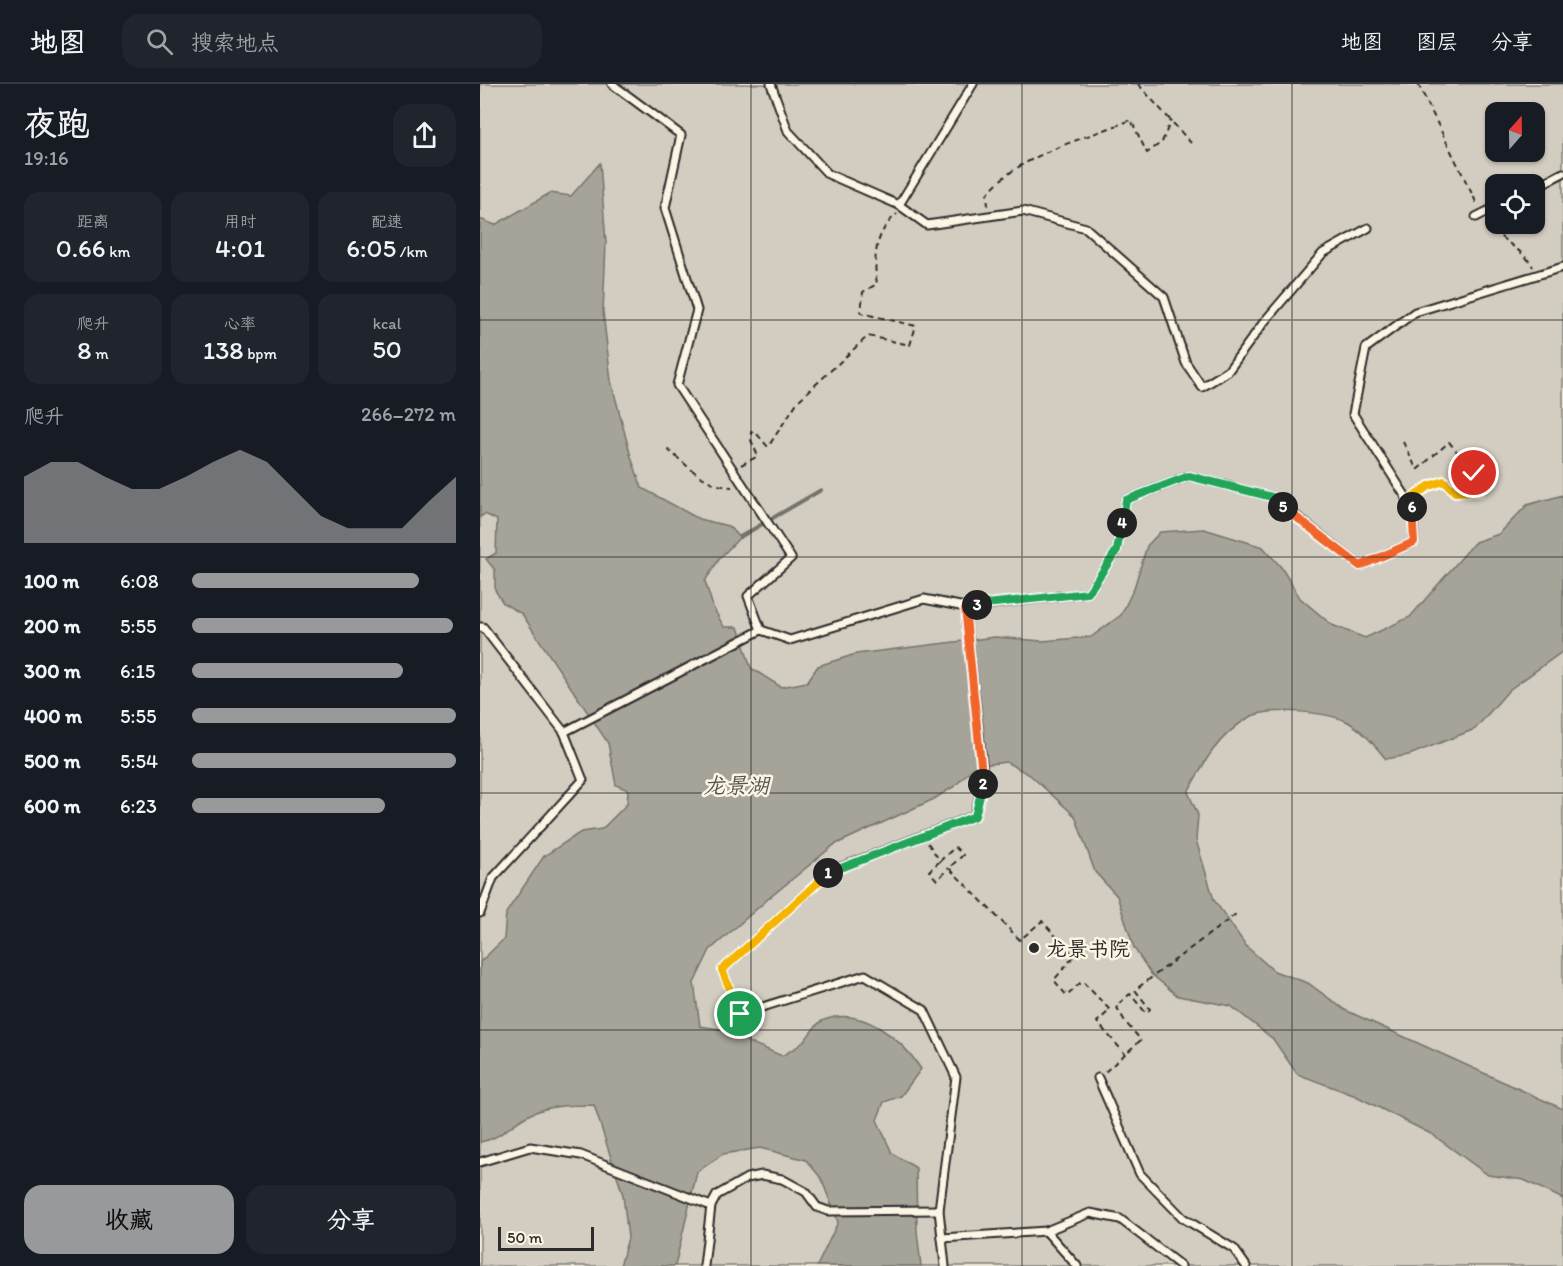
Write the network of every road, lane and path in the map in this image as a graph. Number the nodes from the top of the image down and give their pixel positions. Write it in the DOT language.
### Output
graph roads {
  1 [pos="612,84"];
  2 [pos="771,84"];
  3 [pos="973,84"];
  4 [pos="1138,84"];
  5 [pos="1418,84"];
  6 [pos="1171,120"];
  7 [pos="1191,143"];
  8 [pos="1563,173"];
  9 [pos="1545,182"];
  10 [pos="901,206"];
  11 [pos="1485,212"];
  12 [pos="1479,215"];
  13 [pos="988,216"];
  14 [pos="1368,228"];
  15 [pos="1563,267"];
  16 [pos="1537,275"];
  17 [pos="1403,442"];
  18 [pos="667,449"];
  19 [pos="732,469"];
  20 [pos="743,486"];
  21 [pos="1408,501"];
  22 [pos="965,607"];
  23 [pos="480,627"];
  24 [pos="761,630"];
  25 [pos="564,732"];
  26 [pos="924,835"];
  27 [pos="940,861"];
  28 [pos="949,868"];
  29 [pos="480,914"];
  30 [pos="1236,914"];
  31 [pos="1125,1054"];
  32 [pos="1098,1078"];
  33 [pos="480,1162"];
  34 [pos="711,1206"];
  35 [pos="939,1210"];
  36 [pos="1046,1231"];
  37 [pos="942,1238"];
  38 [pos="704,1266"];
  39 [pos="945,1266"];
  40 [pos="1077,1266"];
  41 [pos="1182,1266"];
  42 [pos="1246,1266"];
  1 -- 19 [label="lane"];
  2 -- 10 [label="lane"];
  3 -- 10 [label="lane"];
  4 -- 6 [label="path"];
  5 -- 12 [label="path"];
  6 -- 7 [label="path"];
  6 -- 13 [label="path"];
  8 -- 9 [label="lane"];
  10 -- 13 [label="lane"];
  10 -- 19 [label="path"];
  11 -- 12 [label="lane"];
  12 -- 16 [label="path"];
  13 -- 14 [label="lane"];
  15 -- 16 [label="lane"];
  16 -- 21 [label="lane"];
  17 -- 21 [label="path"];
  18 -- 20 [label="path"];
  19 -- 20 [label="lane"];
  20 -- 24 [label="lane"];
  21 -- 22 [label="lane"];
  22 -- 24 [label="lane"];
  22 -- 26 [label="lane"];
  23 -- 25 [label="lane"];
  24 -- 25 [label="lane"];
  25 -- 29 [label="lane"];
  26 -- 27 [label="path"];
  26 -- 35 [label="lane"];
  27 -- 28 [label="path"];
  27 -- 28 [label="path"];
  28 -- 31 [label="path"];
  30 -- 31 [label="path"];
  31 -- 32 [label="path"];
  32 -- 42 [label="lane"];
  33 -- 34 [label="lane"];
  34 -- 35 [label="lane"];
  34 -- 38 [label="lane"];
  35 -- 37 [label="lane"];
  36 -- 37 [label="lane"];
  36 -- 40 [label="lane"];
  36 -- 41 [label="lane"];
  37 -- 39 [label="lane"];
}
